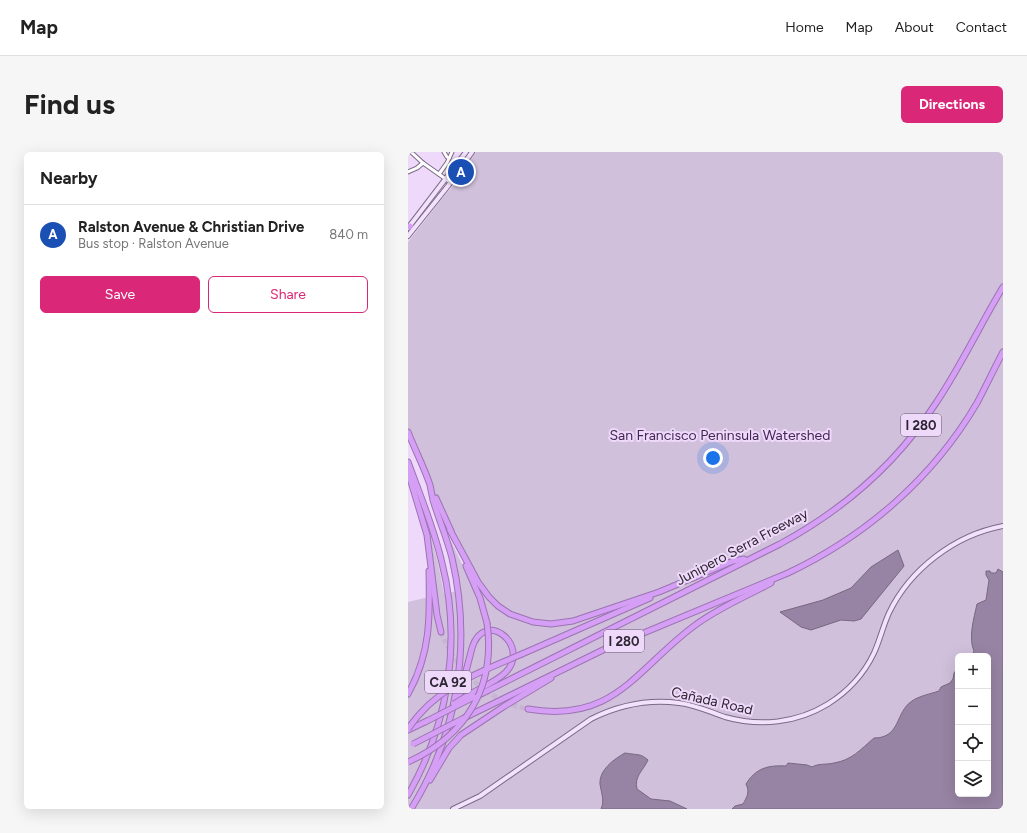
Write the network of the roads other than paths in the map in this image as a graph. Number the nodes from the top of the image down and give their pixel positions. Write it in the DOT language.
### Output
graph roads {
  1 [pos="411,152"];
  2 [pos="444,152"];
  3 [pos="452,152"];
  4 [pos="466,152"];
  5 [pos="472,152"];
  6 [pos="450,158"];
  7 [pos="423,163"];
  8 [pos="408,172"];
  9 [pos="439,174"];
  10 [pos="446,179"];
  11 [pos="450,182"];
  12 [pos="409,227"];
  13 [pos="408,236"];
  14 [pos="1003,287"];
  15 [pos="1003,352"];
  16 [pos="408,432"];
  17 [pos="408,462"];
  18 [pos="408,471"];
  19 [pos="430,486"];
  20 [pos="1003,526"];
  21 [pos="450,530"];
  22 [pos="428,542"];
  23 [pos="749,558"];
  24 [pos="788,573"];
  25 [pos="695,577"];
  26 [pos="441,632"];
  27 [pos="570,666"];
  28 [pos="408,694"];
  29 [pos="473,695"];
  30 [pos="528,709"];
  31 [pos="408,730"];
  32 [pos="446,735"];
  33 [pos="408,746"];
  34 [pos="408,762"];
  35 [pos="408,795"];
  36 [pos="416,801"];
  37 [pos="411,809"];
  38 [pos="453,809"];
  1 -- 7 [label="street"];
  2 -- 6 [label="street"];
  3 -- 6 [label="street"];
  4 -- 10 [label="main road"];
  5 -- 11 [label="main road"];
  6 -- 9 [label="street"];
  7 -- 8 [label="street"];
  7 -- 9 [label="street"];
  9 -- 10 [label="street"];
  10 -- 11 [label="street"];
  10 -- 12 [label="main road"];
  11 -- 13 [label="main road"];
  14 -- 23 [label="highway, Junipero Serra Freeway / I 280"];
  15 -- 24 [label="highway, I 280"];
  16 -- 19 [label="highway, CA 92"];
  17 -- 35 [label="highway, CA 92"];
  18 -- 22 [label="highway"];
  19 -- 21 [label="highway"];
  19 -- 32 [label="highway, CA 92"];
  20 -- 38 [label="main road, Cañada Road"];
  21 -- 25 [label="highway"];
  21 -- 34 [label="highway, bridge"];
  22 -- 26 [label="highway"];
  22 -- 28 [label="highway"];
  23 -- 25 [label="highway"];
  23 -- 29 [label="highway, Junipero Serra Freeway / I 280"];
  24 -- 27 [label="highway, I 280"];
  24 -- 30 [label="highway"];
  25 -- 31 [label="highway, bridge"];
  27 -- 33 [label="highway, I 280, bridge"];
  27 -- 36 [label="highway"];
  29 -- 31 [label="highway, Junipero Serra Freeway / I 280, bridge"];
  29 -- 32 [label="highway"];
  32 -- 36 [label="highway, CA 92"];
  36 -- 37 [label="highway, CA 92"];
}
